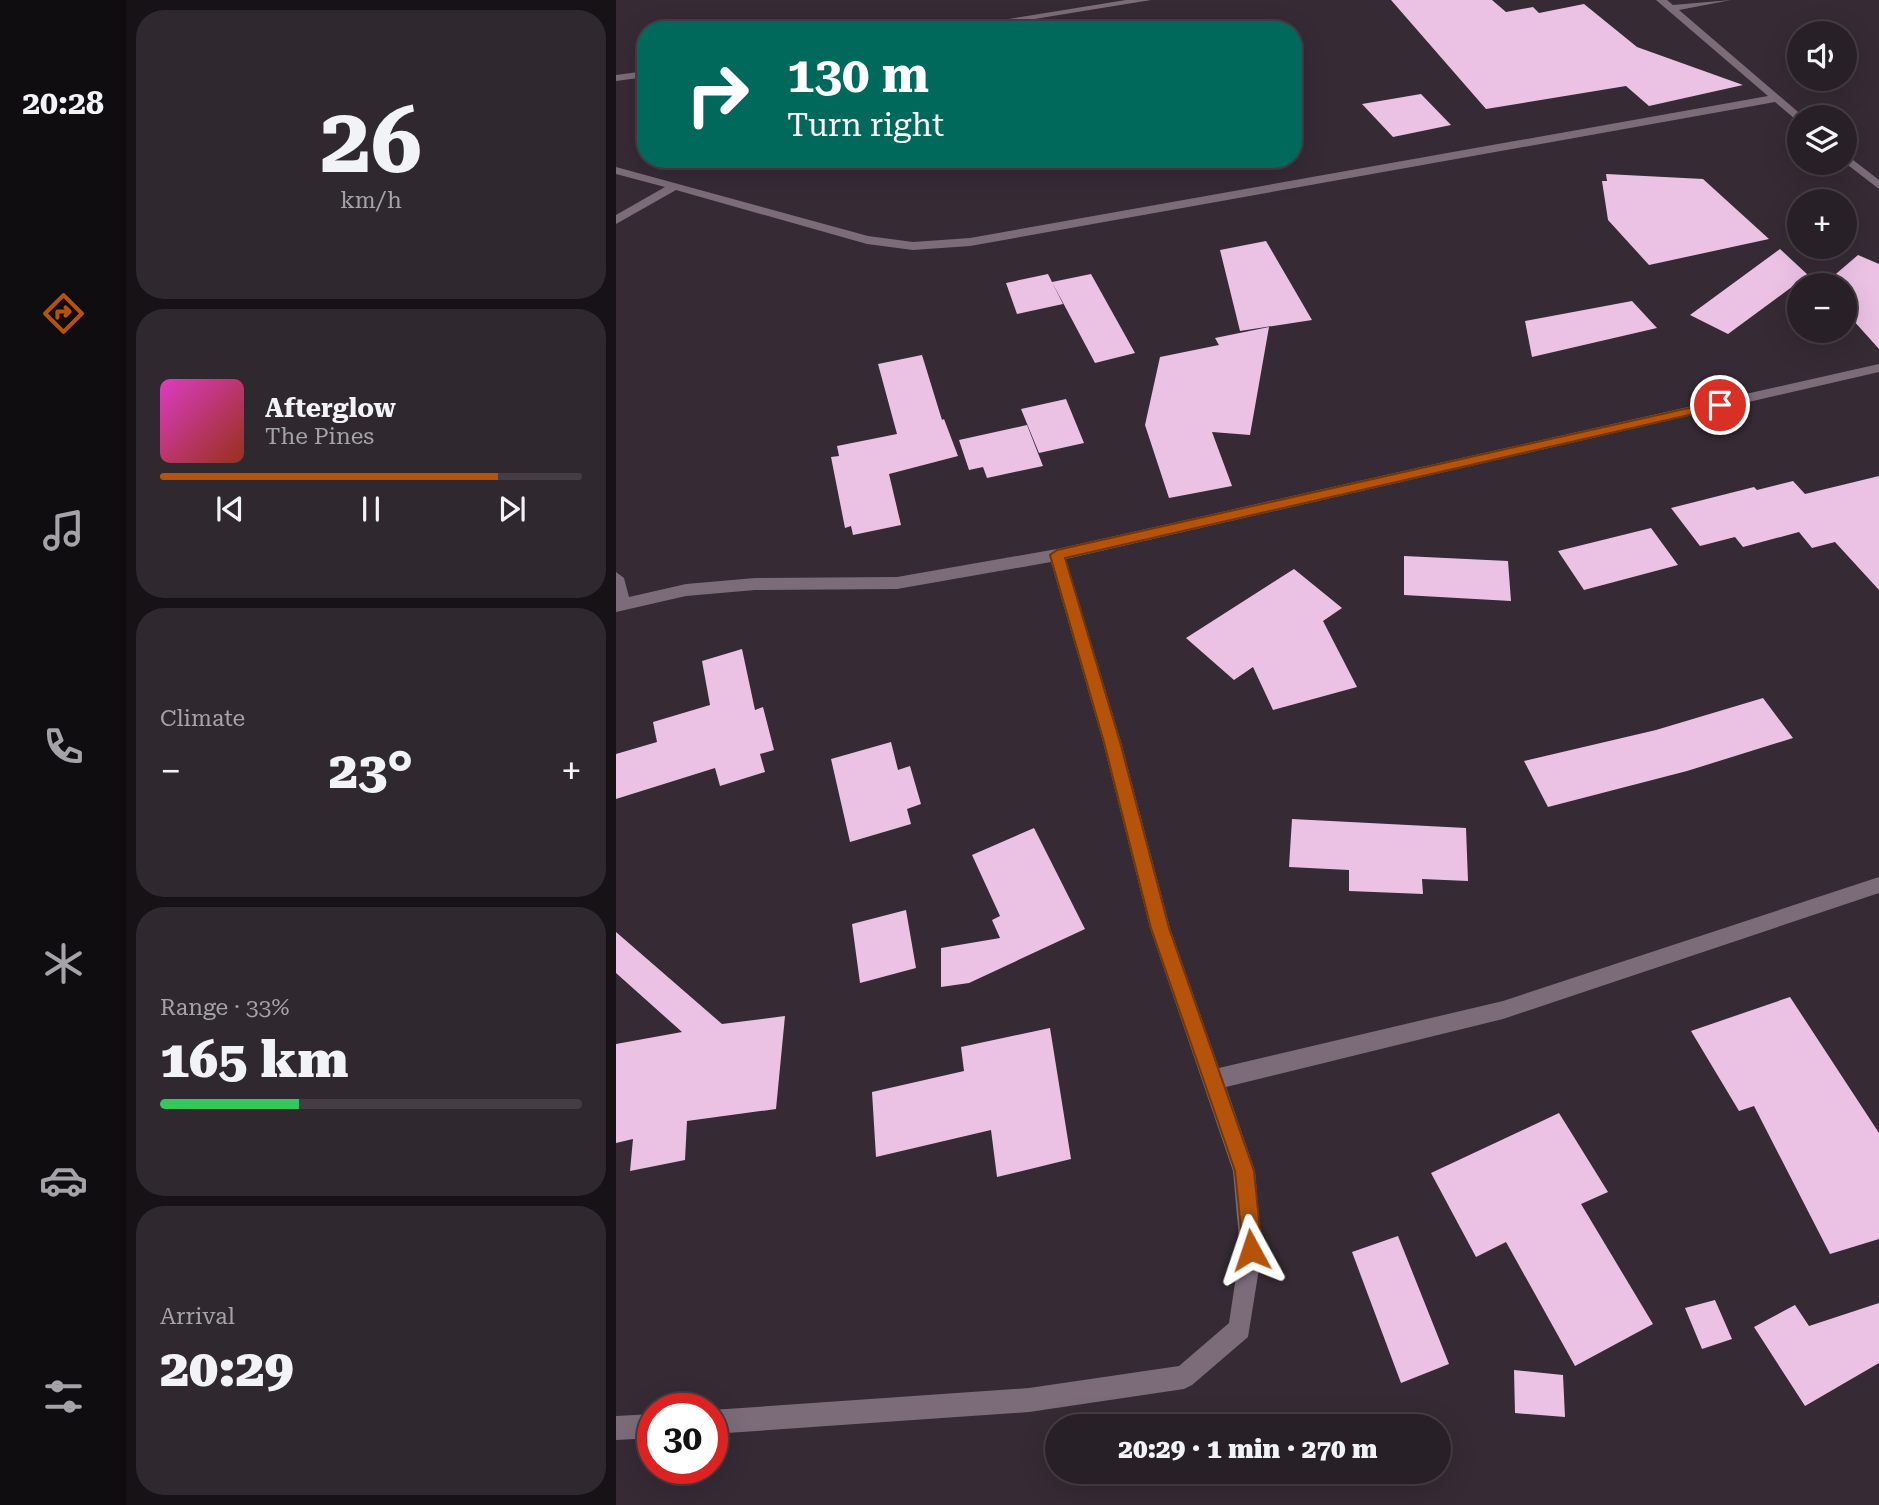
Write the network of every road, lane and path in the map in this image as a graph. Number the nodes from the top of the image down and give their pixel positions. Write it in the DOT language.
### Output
graph roads {
  1 [pos="1146,0"];
  2 [pos="1661,0"];
  3 [pos="1726,0"];
  4 [pos="1671,8"];
  5 [pos="1005,21"];
  6 [pos="637,75"];
  7 [pos="616,78"];
  8 [pos="1778,98"];
  9 [pos="1787,106"];
  10 [pos="1857,167"];
  11 [pos="616,170"];
  12 [pos="1879,186"];
  13 [pos="672,188"];
  14 [pos="616,220"];
  15 [pos="1879,368"];
  16 [pos="1057,555"];
  17 [pos="616,578"];
  18 [pos="619,604"];
  19 [pos="1879,885"];
  20 [pos="1213,1080"];
  21 [pos="728,1421"];
  22 [pos="637,1427"];
  23 [pos="616,1428"];
  1 -- 5 [label="street"];
  2 -- 4 [label="street"];
  3 -- 4 [label="street"];
  4 -- 8 [label="street"];
  6 -- 7 [label="street"];
  8 -- 9 [label="street"];
  8 -- 13 [label="street"];
  10 -- 12 [label="street"];
  11 -- 13 [label="street"];
  13 -- 14 [label="street"];
  15 -- 16 [label="street"];
  16 -- 18 [label="street"];
  16 -- 20 [label="street"];
  17 -- 18 [label="street"];
  19 -- 20 [label="street"];
  20 -- 21 [label="street"];
  22 -- 23 [label="street"];
}
